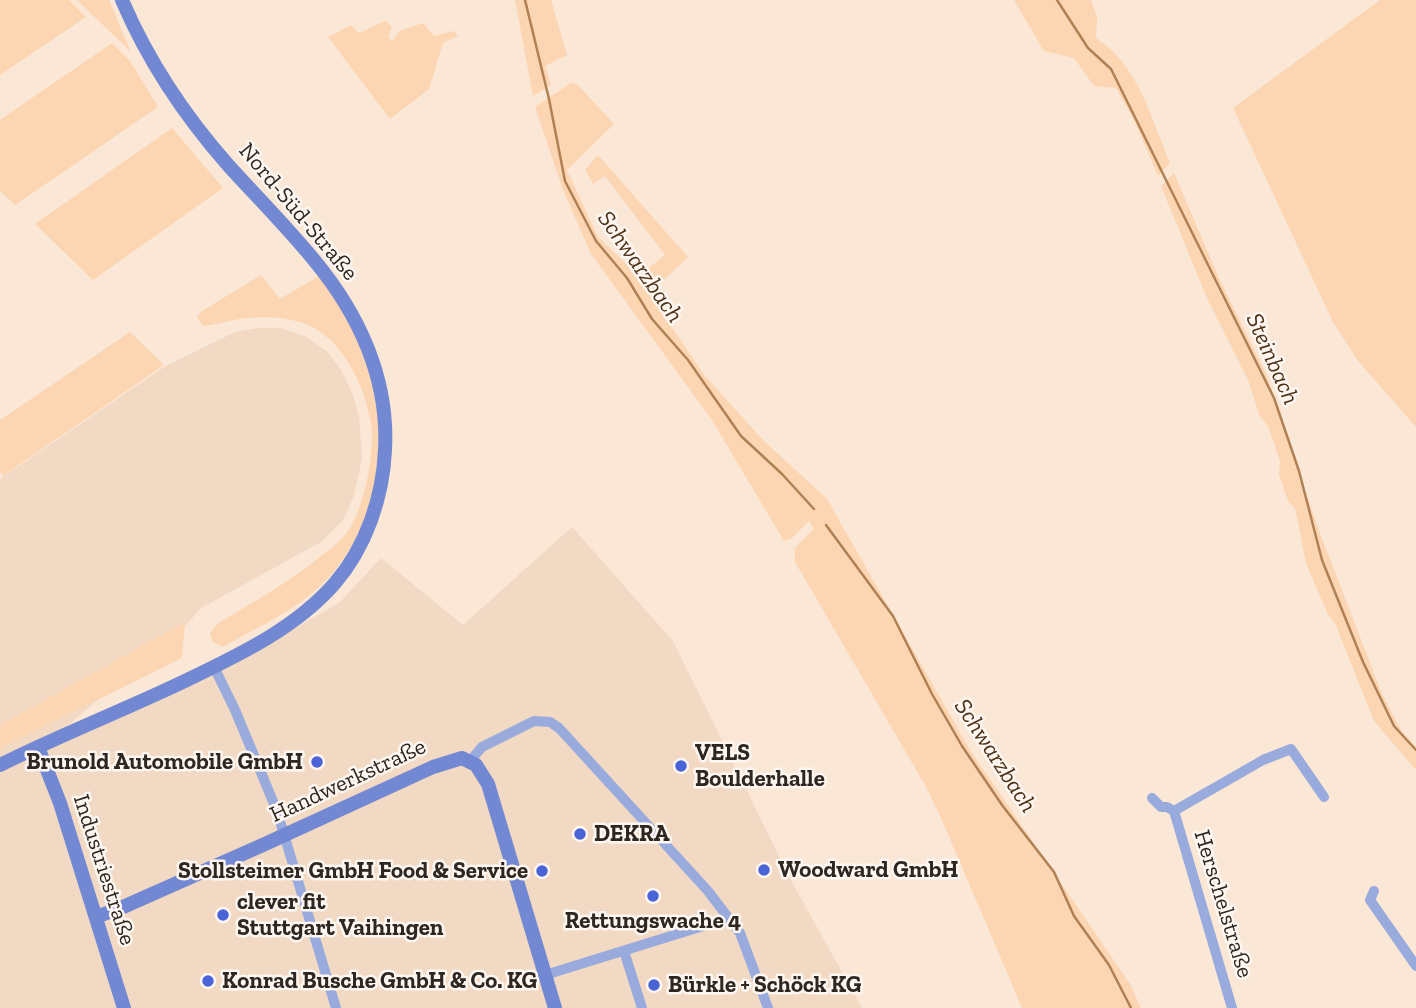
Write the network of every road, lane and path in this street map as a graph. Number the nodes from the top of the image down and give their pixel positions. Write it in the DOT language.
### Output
graph roads {
  1 [pos="122,0"];
  2 [pos="214,667"];
  3 [pos="38,747"];
  4 [pos="470,761"];
  5 [pos="0,765"];
  6 [pos="1324,797"];
  7 [pos="1152,798"];
  8 [pos="1174,811"];
  9 [pos="285,835"];
  10 [pos="1374,891"];
  11 [pos="96,917"];
  12 [pos="729,918"];
  13 [pos="624,951"];
  14 [pos="1416,966"];
  15 [pos="545,975"];
  16 [pos="124,1008"];
  17 [pos="336,1008"];
  18 [pos="555,1008"];
  19 [pos="642,1008"];
  20 [pos="768,1008"];
  21 [pos="1232,1008"];
  1 -- 2 [label="main road, Nord-Süd-Straße"];
  2 -- 3 [label="main road, Nord-Süd-Straße"];
  2 -- 9 [label="street"];
  3 -- 5 [label="main road, Nord-Süd-Straße"];
  3 -- 11 [label="main road, Industriestraße"];
  4 -- 9 [label="main road, Handwerkstraße"];
  4 -- 12 [label="street"];
  4 -- 15 [label="main road"];
  6 -- 8 [label="street, Herschelstraße"];
  7 -- 8 [label="street, Herschelstraße"];
  8 -- 21 [label="street, Herschelstraße"];
  9 -- 11 [label="main road, Handwerkstraße"];
  9 -- 17 [label="street"];
  10 -- 14 [label="street"];
  11 -- 16 [label="main road, Industriestraße"];
  12 -- 13 [label="street"];
  12 -- 20 [label="street"];
  13 -- 15 [label="street"];
  13 -- 19 [label="street"];
  15 -- 18 [label="main road"];
}
